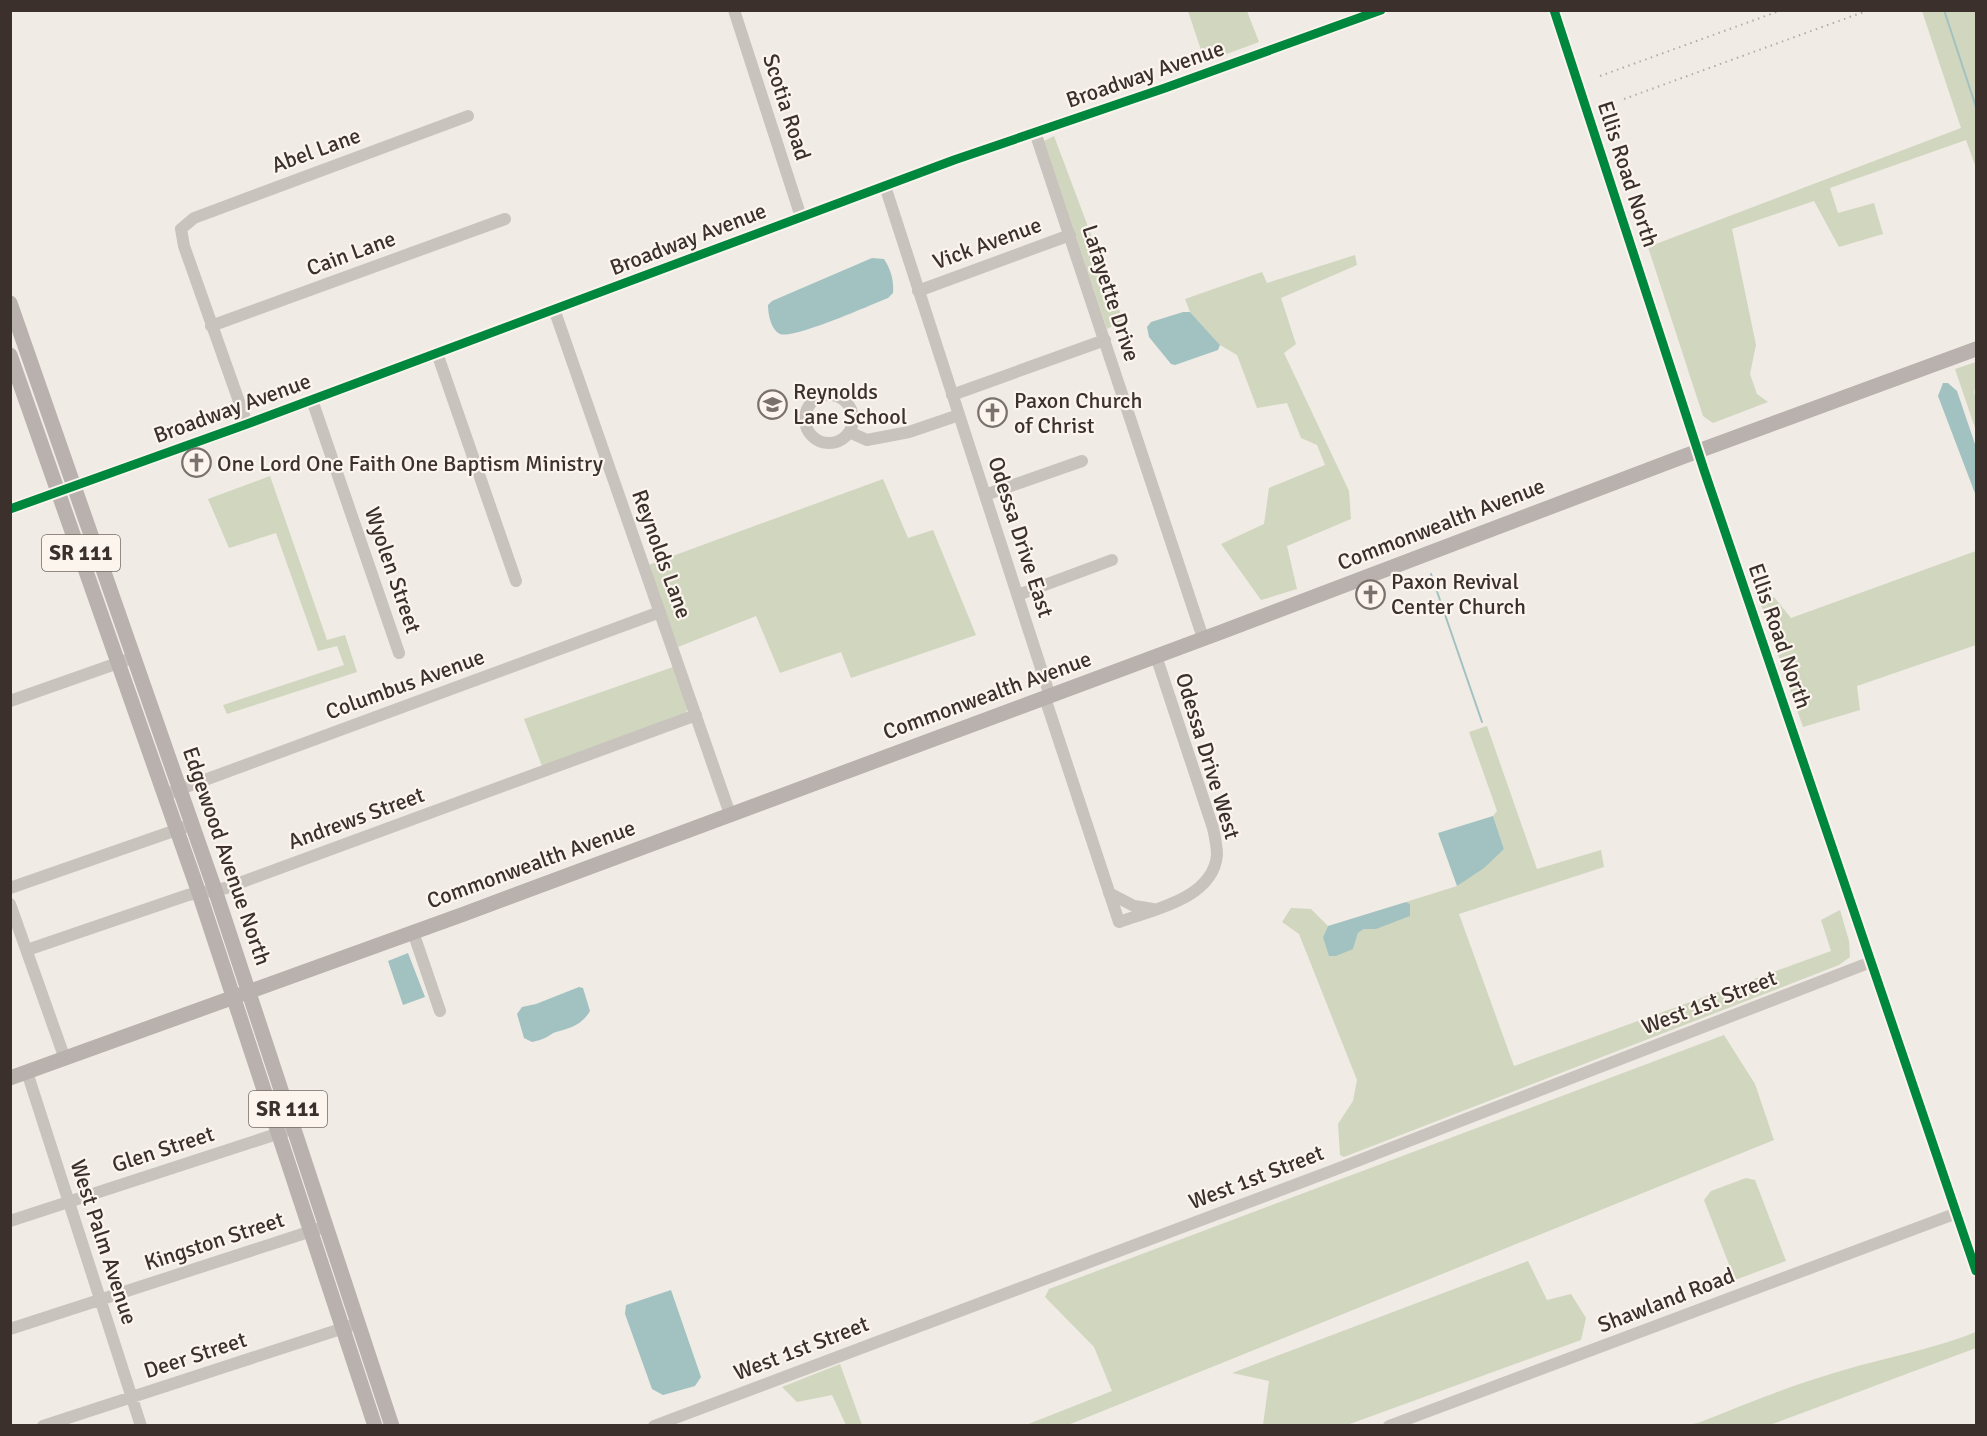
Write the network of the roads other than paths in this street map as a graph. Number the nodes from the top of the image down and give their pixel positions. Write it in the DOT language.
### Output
graph roads {
  1 [pos="734,10"];
  2 [pos="1381,10"];
  3 [pos="1554,10"];
  4 [pos="468,116"];
  5 [pos="1035,132"];
  6 [pos="885,186"];
  7 [pos="801,217"];
  8 [pos="505,219"];
  9 [pos="1070,235"];
  10 [pos="918,291"];
  11 [pos="554,309"];
  12 [pos="12,311"];
  13 [pos="211,326"];
  14 [pos="1105,340"];
  15 [pos="1977,349"];
  16 [pos="437,353"];
  17 [pos="10,355"];
  18 [pos="952,395"];
  19 [pos="312,400"];
  20 [pos="959,415"];
  21 [pos="247,424"];
  22 [pos="849,432"];
  23 [pos="1698,451"];
  24 [pos="1082,461"];
  25 [pos="75,486"];
  26 [pos="60,492"];
  27 [pos="985,495"];
  28 [pos="10,509"];
  29 [pos="1112,560"];
  30 [pos="516,581"];
  31 [pos="1018,595"];
  32 [pos="660,612"];
  33 [pos="1203,638"];
  34 [pos="399,652"];
  35 [pos="1156,656"];
  36 [pos="135,657"];
  37 [pos="118,663"];
  38 [pos="1048,697"];
  39 [pos="10,701"];
  40 [pos="696,715"];
  41 [pos="180,789"];
  42 [pos="164,795"];
  43 [pos="730,814"];
  44 [pos="192,825"];
  45 [pos="176,830"];
  46 [pos="10,888"];
  47 [pos="215,890"];
  48 [pos="199,893"];
  49 [pos="1109,893"];
  50 [pos="10,904"];
  51 [pos="1153,909"];
  52 [pos="413,932"];
  53 [pos="27,950"];
  54 [pos="1871,962"];
  55 [pos="249,992"];
  56 [pos="233,998"];
  57 [pos="440,1011"];
  58 [pos="65,1059"];
  59 [pos="27,1072"];
  60 [pos="10,1078"];
  61 [pos="295,1128"];
  62 [pos="278,1133"];
  63 [pos="69,1202"];
  64 [pos="1957,1213"];
  65 [pos="10,1221"];
  66 [pos="327,1226"];
  67 [pos="311,1232"];
  68 [pos="1977,1271"];
  69 [pos="100,1300"];
  70 [pos="358,1323"];
  71 [pos="343,1328"];
  72 [pos="10,1329"];
  73 [pos="132,1397"];
  74 [pos="384,1424"];
  75 [pos="43,1425"];
  76 [pos="141,1425"];
  77 [pos="654,1425"];
  78 [pos="1389,1425"];
  1 -- 7 [label="street, Scotia Road"];
  2 -- 5 [label="street, Broadway Avenue"];
  3 -- 23 [label="street, Ellis Road North"];
  4 -- 13 [label="street, Abel Lane"];
  5 -- 6 [label="street, Broadway Avenue"];
  5 -- 9 [label="street, Lafayette Drive"];
  6 -- 7 [label="street, Broadway Avenue"];
  6 -- 10 [label="street, Odessa Drive East"];
  7 -- 11 [label="street, Broadway Avenue"];
  8 -- 13 [label="street, Cain Lane"];
  9 -- 10 [label="street, Vick Avenue"];
  9 -- 14 [label="street, Lafayette Drive"];
  10 -- 18 [label="street, Odessa Drive East"];
  11 -- 16 [label="street, Broadway Avenue"];
  11 -- 32 [label="street, Reynolds Lane"];
  12 -- 25 [label="main road, Edgewood Avenue North / SR 111"];
  13 -- 21 [label="street"];
  14 -- 18 [label="street"];
  14 -- 33 [label="street, Lafayette Drive"];
  15 -- 23 [label="main road, Commonwealth Avenue"];
  16 -- 19 [label="street, Broadway Avenue"];
  16 -- 30 [label="street"];
  17 -- 26 [label="main road, Edgewood Avenue North / SR 111"];
  18 -- 20 [label="street, Odessa Drive East"];
  19 -- 21 [label="street, Broadway Avenue"];
  19 -- 34 [label="street, Wyolen Street"];
  20 -- 22 [label="street"];
  20 -- 27 [label="street, Odessa Drive East"];
  21 -- 25 [label="street, Broadway Avenue"];
  22 -- 22 [label="street"];
  23 -- 33 [label="main road, Commonwealth Avenue"];
  23 -- 54 [label="street, Ellis Road North"];
  24 -- 27 [label="street"];
  25 -- 26 [label="street, Broadway Avenue"];
  25 -- 36 [label="main road, Edgewood Avenue North / SR 111"];
  26 -- 28 [label="street, Broadway Avenue"];
  26 -- 37 [label="main road, Edgewood Avenue North / SR 111"];
  27 -- 31 [label="street, Odessa Drive East"];
  29 -- 31 [label="street"];
  31 -- 38 [label="street, Odessa Drive East"];
  32 -- 40 [label="street, Reynolds Lane"];
  32 -- 41 [label="street, Columbus Avenue"];
  33 -- 35 [label="main road, Commonwealth Avenue"];
  35 -- 38 [label="main road, Commonwealth Avenue"];
  35 -- 51 [label="street, Odessa Drive West"];
  36 -- 37 [label="street"];
  36 -- 41 [label="main road, Edgewood Avenue North / SR 111"];
  37 -- 39 [label="street"];
  37 -- 42 [label="main road, Edgewood Avenue North / SR 111"];
  38 -- 43 [label="main road, Commonwealth Avenue"];
  38 -- 49 [label="street, Odessa Drive East"];
  40 -- 43 [label="street, Reynolds Lane"];
  40 -- 47 [label="street, Andrews Street"];
  41 -- 42 [label="street, Columbus Avenue"];
  41 -- 44 [label="main road, Edgewood Avenue North / SR 111"];
  42 -- 45 [label="main road, Edgewood Avenue North / SR 111"];
  43 -- 52 [label="main road, Commonwealth Avenue"];
  44 -- 45 [label="street"];
  44 -- 47 [label="main road, Edgewood Avenue North / SR 111"];
  45 -- 46 [label="street"];
  45 -- 48 [label="main road, Edgewood Avenue North / SR 111"];
  47 -- 48 [label="street, Andrews Street"];
  47 -- 55 [label="main road, Edgewood Avenue North / SR 111"];
  48 -- 53 [label="street, Andrews Street"];
  48 -- 56 [label="main road, Edgewood Avenue North / SR 111"];
  49 -- 51 [label="street"];
  49 -- 51 [label="street, Odessa Drive East"];
  50 -- 53 [label="street"];
  52 -- 55 [label="main road, Commonwealth Avenue"];
  52 -- 57 [label="street"];
  53 -- 58 [label="street"];
  54 -- 64 [label="street, Ellis Road North"];
  54 -- 77 [label="street, West 1st Street"];
  55 -- 56 [label="main road, Commonwealth Avenue"];
  55 -- 61 [label="main road, Edgewood Avenue North / SR 111"];
  56 -- 58 [label="main road, Commonwealth Avenue"];
  56 -- 62 [label="main road, Edgewood Avenue North / SR 111"];
  58 -- 59 [label="main road, Commonwealth Avenue"];
  59 -- 60 [label="main road, Commonwealth Avenue"];
  59 -- 63 [label="street, West Palm Avenue"];
  61 -- 62 [label="street, Glen Street"];
  61 -- 66 [label="main road, Edgewood Avenue North / SR 111"];
  62 -- 63 [label="street, Glen Street"];
  62 -- 67 [label="main road, Edgewood Avenue North / SR 111"];
  63 -- 65 [label="street, Glen Street"];
  63 -- 69 [label="street, West Palm Avenue"];
  64 -- 68 [label="street, Ellis Road North"];
  64 -- 78 [label="street, Shawland Road"];
  66 -- 67 [label="street, Kingston Street"];
  66 -- 70 [label="main road, Edgewood Avenue North / SR 111"];
  67 -- 69 [label="street, Kingston Street"];
  67 -- 71 [label="main road, Edgewood Avenue North / SR 111"];
  69 -- 72 [label="street, Kingston Street"];
  69 -- 73 [label="street, West Palm Avenue"];
  70 -- 71 [label="street, Deer Street"];
  70 -- 74 [label="main road, Edgewood Avenue North / SR 111"];
  71 -- 73 [label="street, Deer Street"];
  71 -- 74 [label="main road, Edgewood Avenue North / SR 111"];
  73 -- 75 [label="street, Deer Street"];
  73 -- 76 [label="street, West Palm Avenue"];
}
